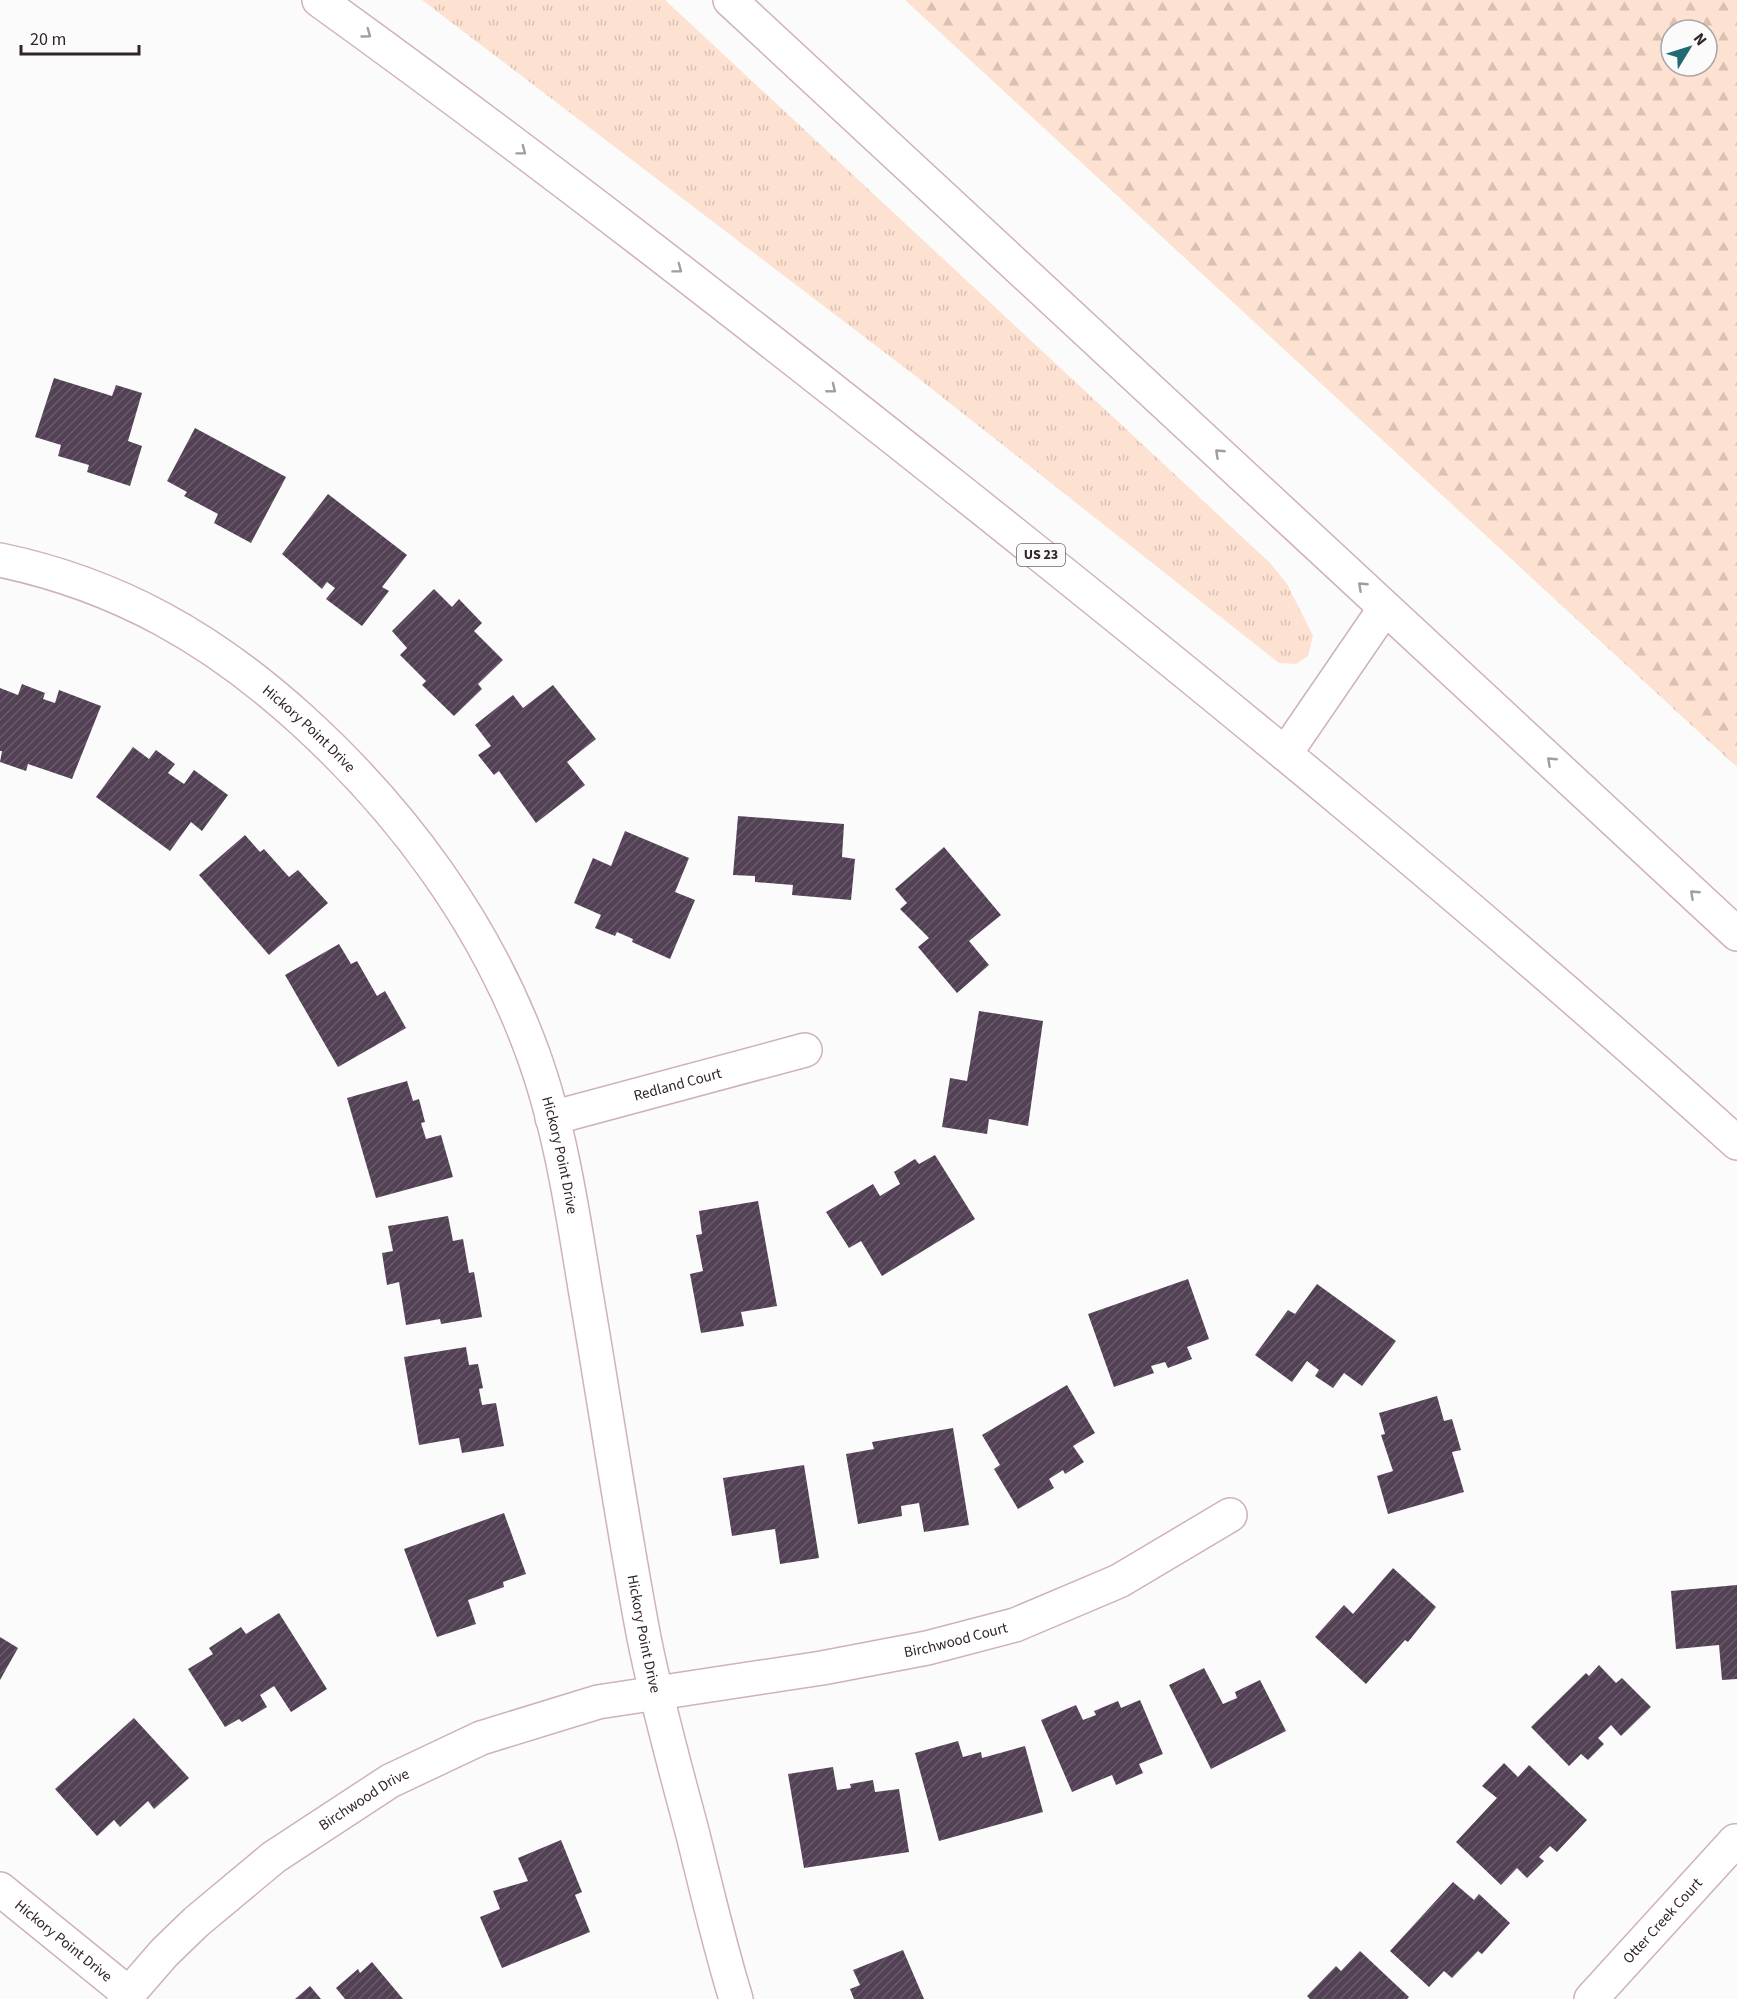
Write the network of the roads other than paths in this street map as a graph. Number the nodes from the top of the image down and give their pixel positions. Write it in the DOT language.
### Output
graph roads {
  1 [pos="319,0"];
  2 [pos="730,0"];
  3 [pos="0,560"];
  4 [pos="1385,608"];
  5 [pos="1285,754"];
  6 [pos="1737,933"];
  7 [pos="805,1050"];
  8 [pos="552,1118"];
  9 [pos="1737,1143"];
  10 [pos="1230,1515"];
  11 [pos="655,1693"];
  12 [pos="1735,1841"];
  13 [pos="0,1889"];
  14 [pos="126,1996"];
  15 [pos="736,1999"];
  16 [pos="1591,1999"];
  1 -- 5 [label="main road, US 23, one-way"];
  4 -- 2 [label="main road, one-way"];
  3 -- 8 [label="main road, Hickory Point Drive"];
  4 -- 5 [label="main road"];
  6 -- 4 [label="main road, one-way"];
  5 -- 9 [label="main road, US 23"];
  7 -- 8 [label="main road, Redland Court"];
  8 -- 11 [label="main road, Hickory Point Drive"];
  10 -- 11 [label="main road, Birchwood Court"];
  11 -- 14 [label="main road, Birchwood Drive"];
  11 -- 15 [label="main road, Hickory Point Drive"];
  12 -- 16 [label="main road, Otter Creek Court"];
  13 -- 14 [label="main road, Hickory Point Drive"];
}
